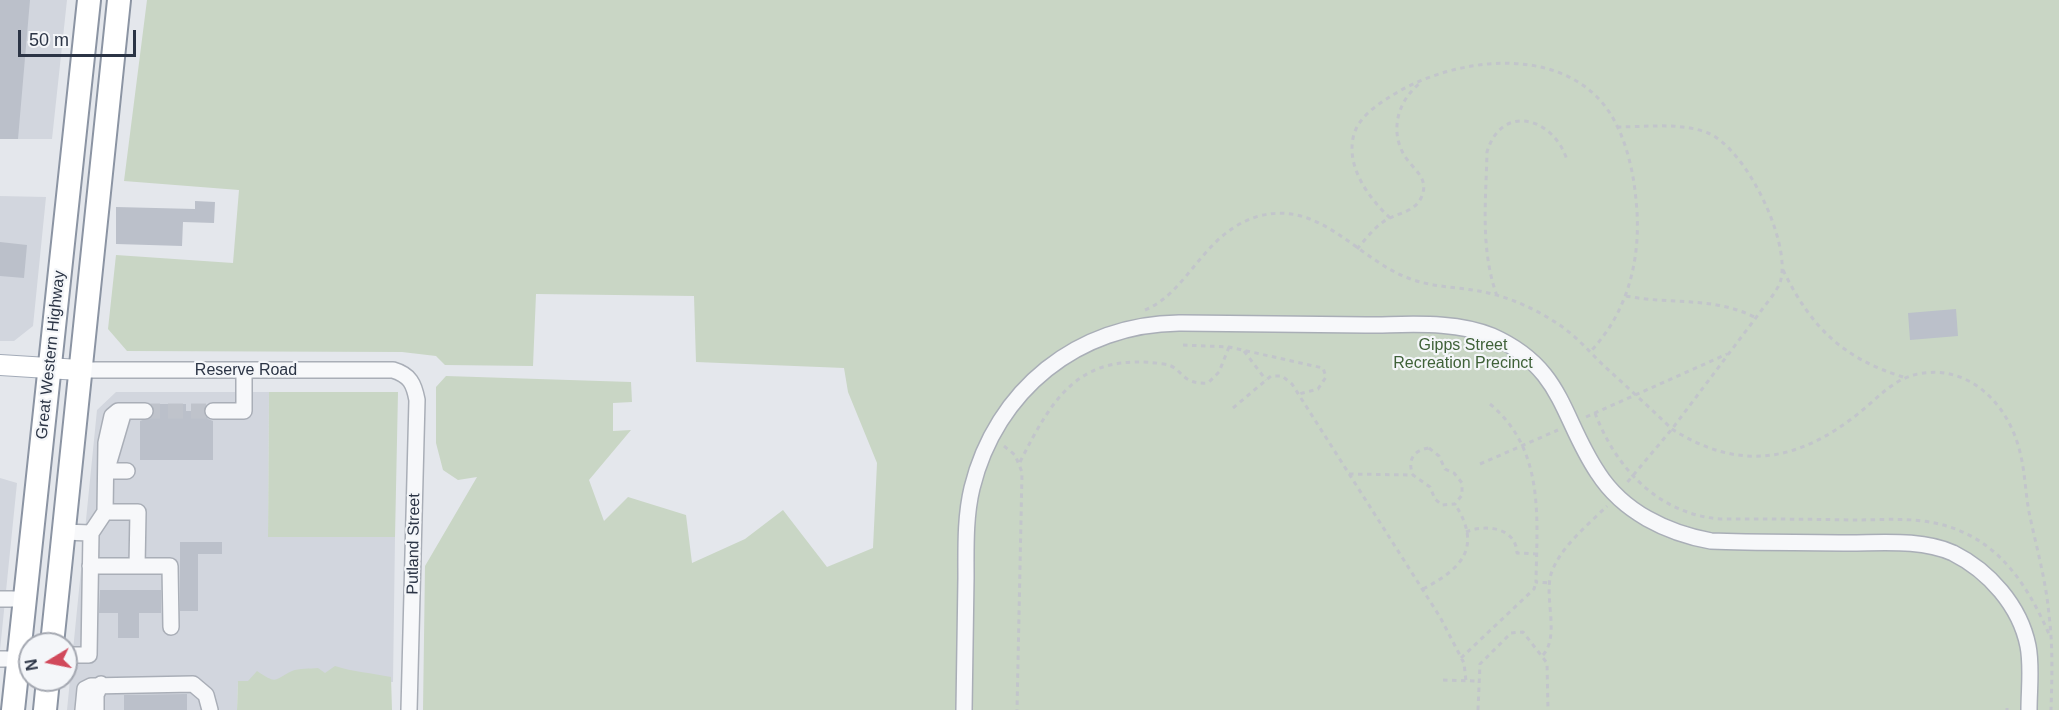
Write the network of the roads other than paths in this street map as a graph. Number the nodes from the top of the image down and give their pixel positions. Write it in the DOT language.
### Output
graph roads {
  1 [pos="89,0"];
  2 [pos="119,0"];
  3 [pos="0,365"];
  4 [pos="50,368"];
  5 [pos="79,370"];
  6 [pos="244,372"];
  7 [pos="410,380"];
  8 [pos="145,411"];
  9 [pos="213,411"];
  10 [pos="106,471"];
  11 [pos="127,471"];
  12 [pos="105,512"];
  13 [pos="63,532"];
  14 [pos="91,533"];
  15 [pos="90,566"];
  16 [pos="137,566"];
  17 [pos="0,599"];
  18 [pos="25,599"];
  19 [pos="171,627"];
  20 [pos="53,632"];
  21 [pos="78,655"];
  22 [pos="9,659"];
  23 [pos="101,684"];
  24 [pos="47,692"];
  25 [pos="13,710"];
  26 [pos="45,710"];
  27 [pos="83,710"];
  28 [pos="96,710"];
  29 [pos="210,710"];
  30 [pos="410,710"];
  31 [pos="964,710"];
  32 [pos="2029,710"];
  1 -- 4 [label="highway, Great Western Highway"];
  2 -- 5 [label="highway, Great Western Highway"];
  3 -- 4 [label="main road"];
  4 -- 5 [label="main road"];
  4 -- 18 [label="highway, Great Western Highway"];
  5 -- 6 [label="street, Reserve Road"];
  5 -- 13 [label="highway, Great Western Highway"];
  6 -- 7 [label="street, Reserve Road"];
  6 -- 9 [label="street"];
  7 -- 30 [label="street, Putland Street"];
  8 -- 10 [label="street"];
  10 -- 11 [label="street"];
  10 -- 12 [label="street"];
  12 -- 14 [label="street"];
  12 -- 16 [label="street"];
  13 -- 14 [label="street"];
  13 -- 20 [label="highway, Great Western Highway"];
  14 -- 15 [label="street"];
  15 -- 16 [label="street"];
  15 -- 21 [label="street"];
  16 -- 19 [label="street"];
  17 -- 18 [label="street"];
  18 -- 22 [label="highway, Great Western Highway"];
  22 -- 25 [label="highway, Great Western Highway"];
  23 -- 27 [label="street"];
  23 -- 28 [label="street"];
  23 -- 29 [label="street"];
  24 -- 26 [label="highway"];
  31 -- 32 [label="street"];
}
